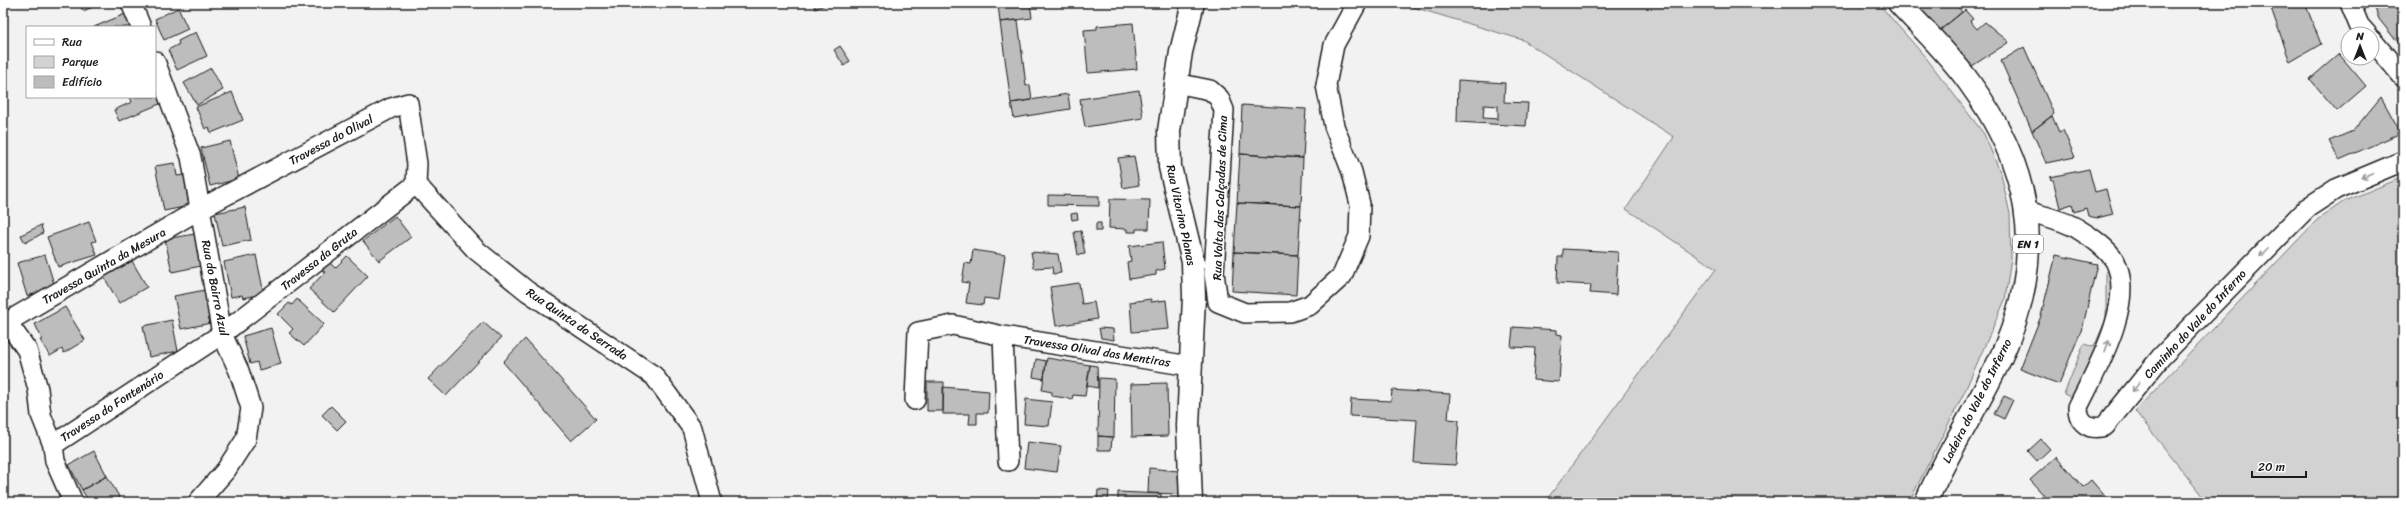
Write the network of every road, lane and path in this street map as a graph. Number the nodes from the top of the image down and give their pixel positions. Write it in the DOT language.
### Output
graph roads {
  1 [pos="131,3"];
  2 [pos="1193,3"];
  3 [pos="1357,3"];
  4 [pos="1899,3"];
  5 [pos="2350,3"];
  6 [pos="141,26"];
  7 [pos="2360,26"];
  8 [pos="2380,50"];
  9 [pos="156,64"];
  10 [pos="2403,77"];
  11 [pos="1176,83"];
  12 [pos="2403,161"];
  13 [pos="416,184"];
  14 [pos="200,209"];
  15 [pos="2027,211"];
  16 [pos="222,334"];
  17 [pos="1004,336"];
  18 [pos="1190,366"];
  19 [pos="916,400"];
  20 [pos="53,445"];
  21 [pos="1008,461"];
  22 [pos="73,502"];
  23 [pos="198,502"];
  24 [pos="712,502"];
  25 [pos="1191,502"];
  26 [pos="1926,502"];
  1 -- 6 [label="street"];
  2 -- 11 [label="main road, Rua Vitorino Planas"];
  3 -- 11 [label="street, Rua Volta das Calçadas de Cima"];
  4 -- 15 [label="main road, Ladeira do Vale do Inferno / EN 1"];
  5 -- 7 [label="street"];
  8 -- 10 [label="street"];
  9 -- 14 [label="street, Rua do Bairro Azul"];
  11 -- 18 [label="main road, Rua Vitorino Planas"];
  12 -- 15 [label="street, Caminho do Vale do Inferno, one-way"];
  13 -- 14 [label="street, Travessa do Olival"];
  13 -- 16 [label="street, Travessa da Gruta"];
  13 -- 24 [label="street, Rua Quinta da Serrada"];
  14 -- 16 [label="street, Rua do Bairro Azul"];
  14 -- 20 [label="street, Travessa Quinta da Mesura"];
  15 -- 26 [label="main road, Ladeira do Vale do Inferno / EN 1"];
  16 -- 20 [label="street, Travessa do Fontenário"];
  16 -- 23 [label="street, Rua do Bairro Azul"];
  17 -- 18 [label="street, Travessa Olival das Mentiras"];
  17 -- 19 [label="street, Travessa Olival das Mentiras"];
  17 -- 21 [label="street"];
  18 -- 25 [label="main road, Rua Vitorino Planas"];
  20 -- 22 [label="street, Travessa do Fontenário"];
}
